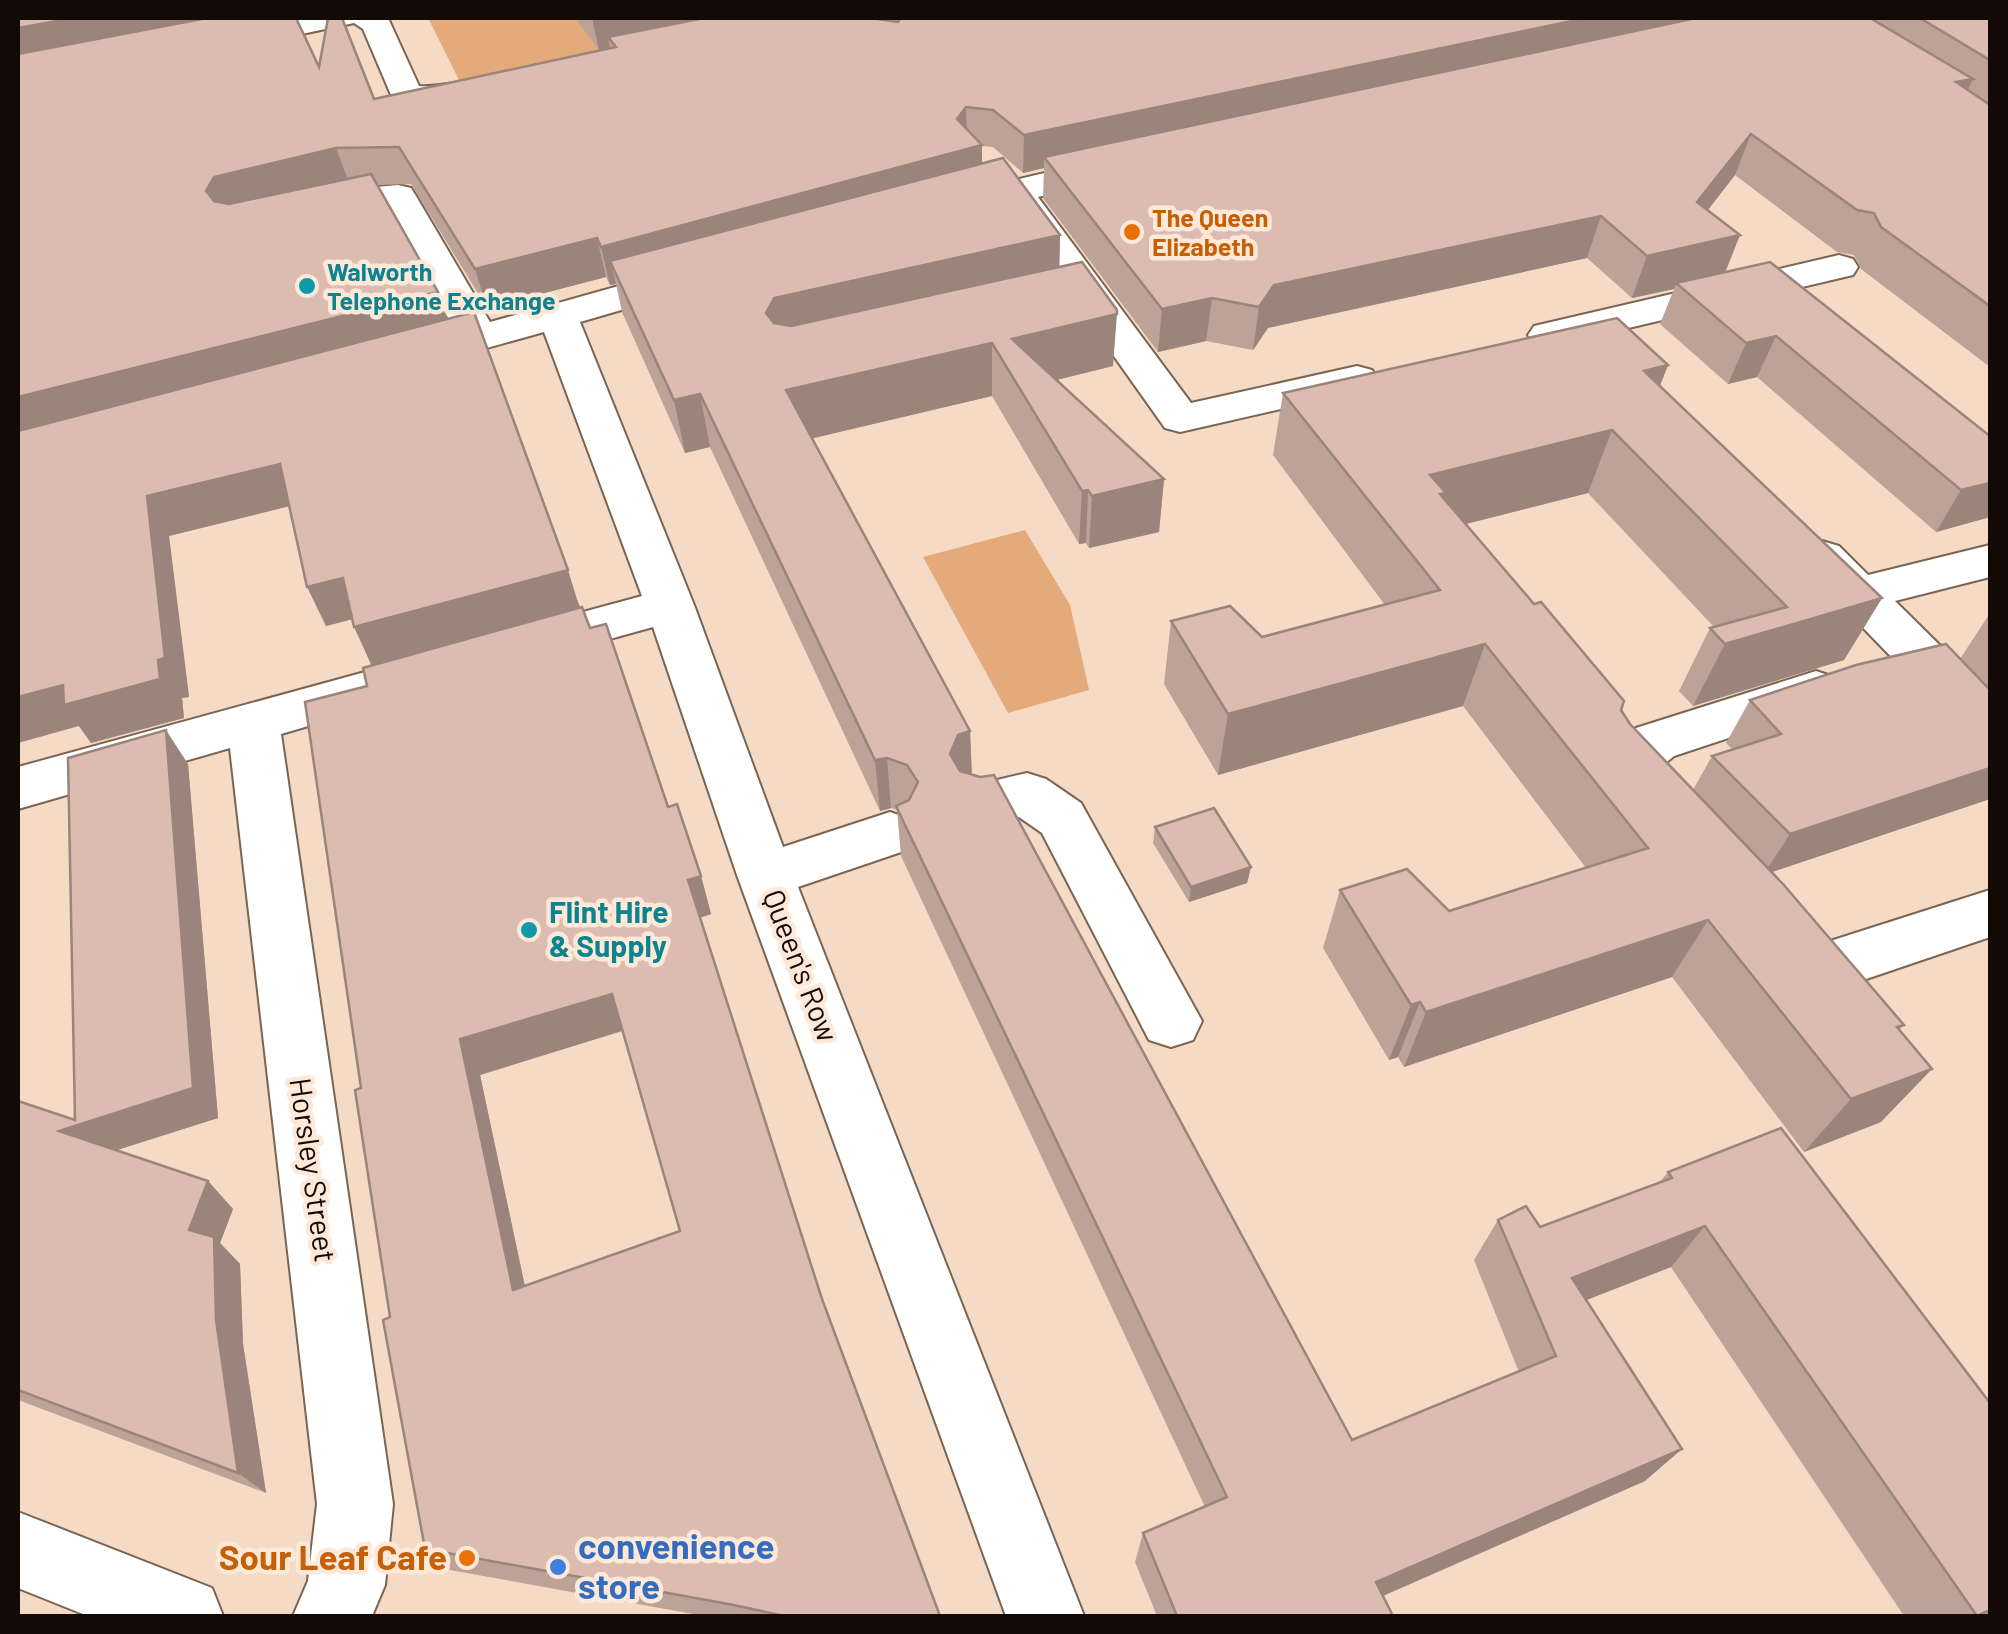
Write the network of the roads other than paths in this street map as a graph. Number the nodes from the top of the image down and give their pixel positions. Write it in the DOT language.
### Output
graph roads {
  1 [pos="342,18"];
  2 [pos="366,18"];
  3 [pos="186,48"];
  4 [pos="514,82"];
  5 [pos="1145,160"];
  6 [pos="1003,179"];
  7 [pos="914,217"];
  8 [pos="278,219"];
  9 [pos="1839,267"];
  10 [pos="725,269"];
  11 [pos="1091,292"];
  12 [pos="1052,305"];
  13 [pos="557,314"];
  14 [pos="1581,328"];
  15 [pos="480,339"];
  16 [pos="1511,343"];
  17 [pos="373,367"];
  18 [pos="1623,368"];
  19 [pos="1394,370"];
  20 [pos="1790,527"];
  21 [pos="1990,562"];
  22 [pos="1860,594"];
  23 [pos="670,604"];
  24 [pos="1924,660"];
  25 [pos="467,662"];
  26 [pos="415,677"];
  27 [pos="253,721"];
  28 [pos="1990,726"];
  29 [pos="18,788"];
  30 [pos="982,802"];
  31 [pos="1678,827"];
  32 [pos="890,834"];
  33 [pos="765,876"];
  34 [pos="1758,914"];
  35 [pos="1990,914"];
  36 [pos="1171,1021"];
  37 [pos="18,1550"];
  38 [pos="184,1616"];
  39 [pos="332,1616"];
  40 [pos="1045,1616"];
  1 -- 3 [label="street"];
  2 -- 4 [label="street"];
  5 -- 6 [label="street"];
  6 -- 7 [label="street"];
  6 -- 11 [label="street"];
  8 -- 15 [label="street"];
  9 -- 14 [label="street"];
  10 -- 13 [label="street"];
  11 -- 12 [label="street"];
  11 -- 19 [label="street"];
  13 -- 15 [label="street"];
  13 -- 23 [label="street, Queen's Row"];
  14 -- 16 [label="street"];
  14 -- 18 [label="street"];
  15 -- 17 [label="street"];
  20 -- 22 [label="street"];
  21 -- 22 [label="street"];
  22 -- 24 [label="street"];
  23 -- 25 [label="street"];
  23 -- 33 [label="street, Queen's Row"];
  24 -- 28 [label="street"];
  24 -- 31 [label="street"];
  26 -- 27 [label="street"];
  27 -- 29 [label="street"];
  27 -- 39 [label="street, Horsley Street"];
  30 -- 36 [label="street"];
  32 -- 33 [label="street"];
  33 -- 40 [label="street, Queen's Row"];
  34 -- 35 [label="street"];
  37 -- 38 [label="street"];
}
